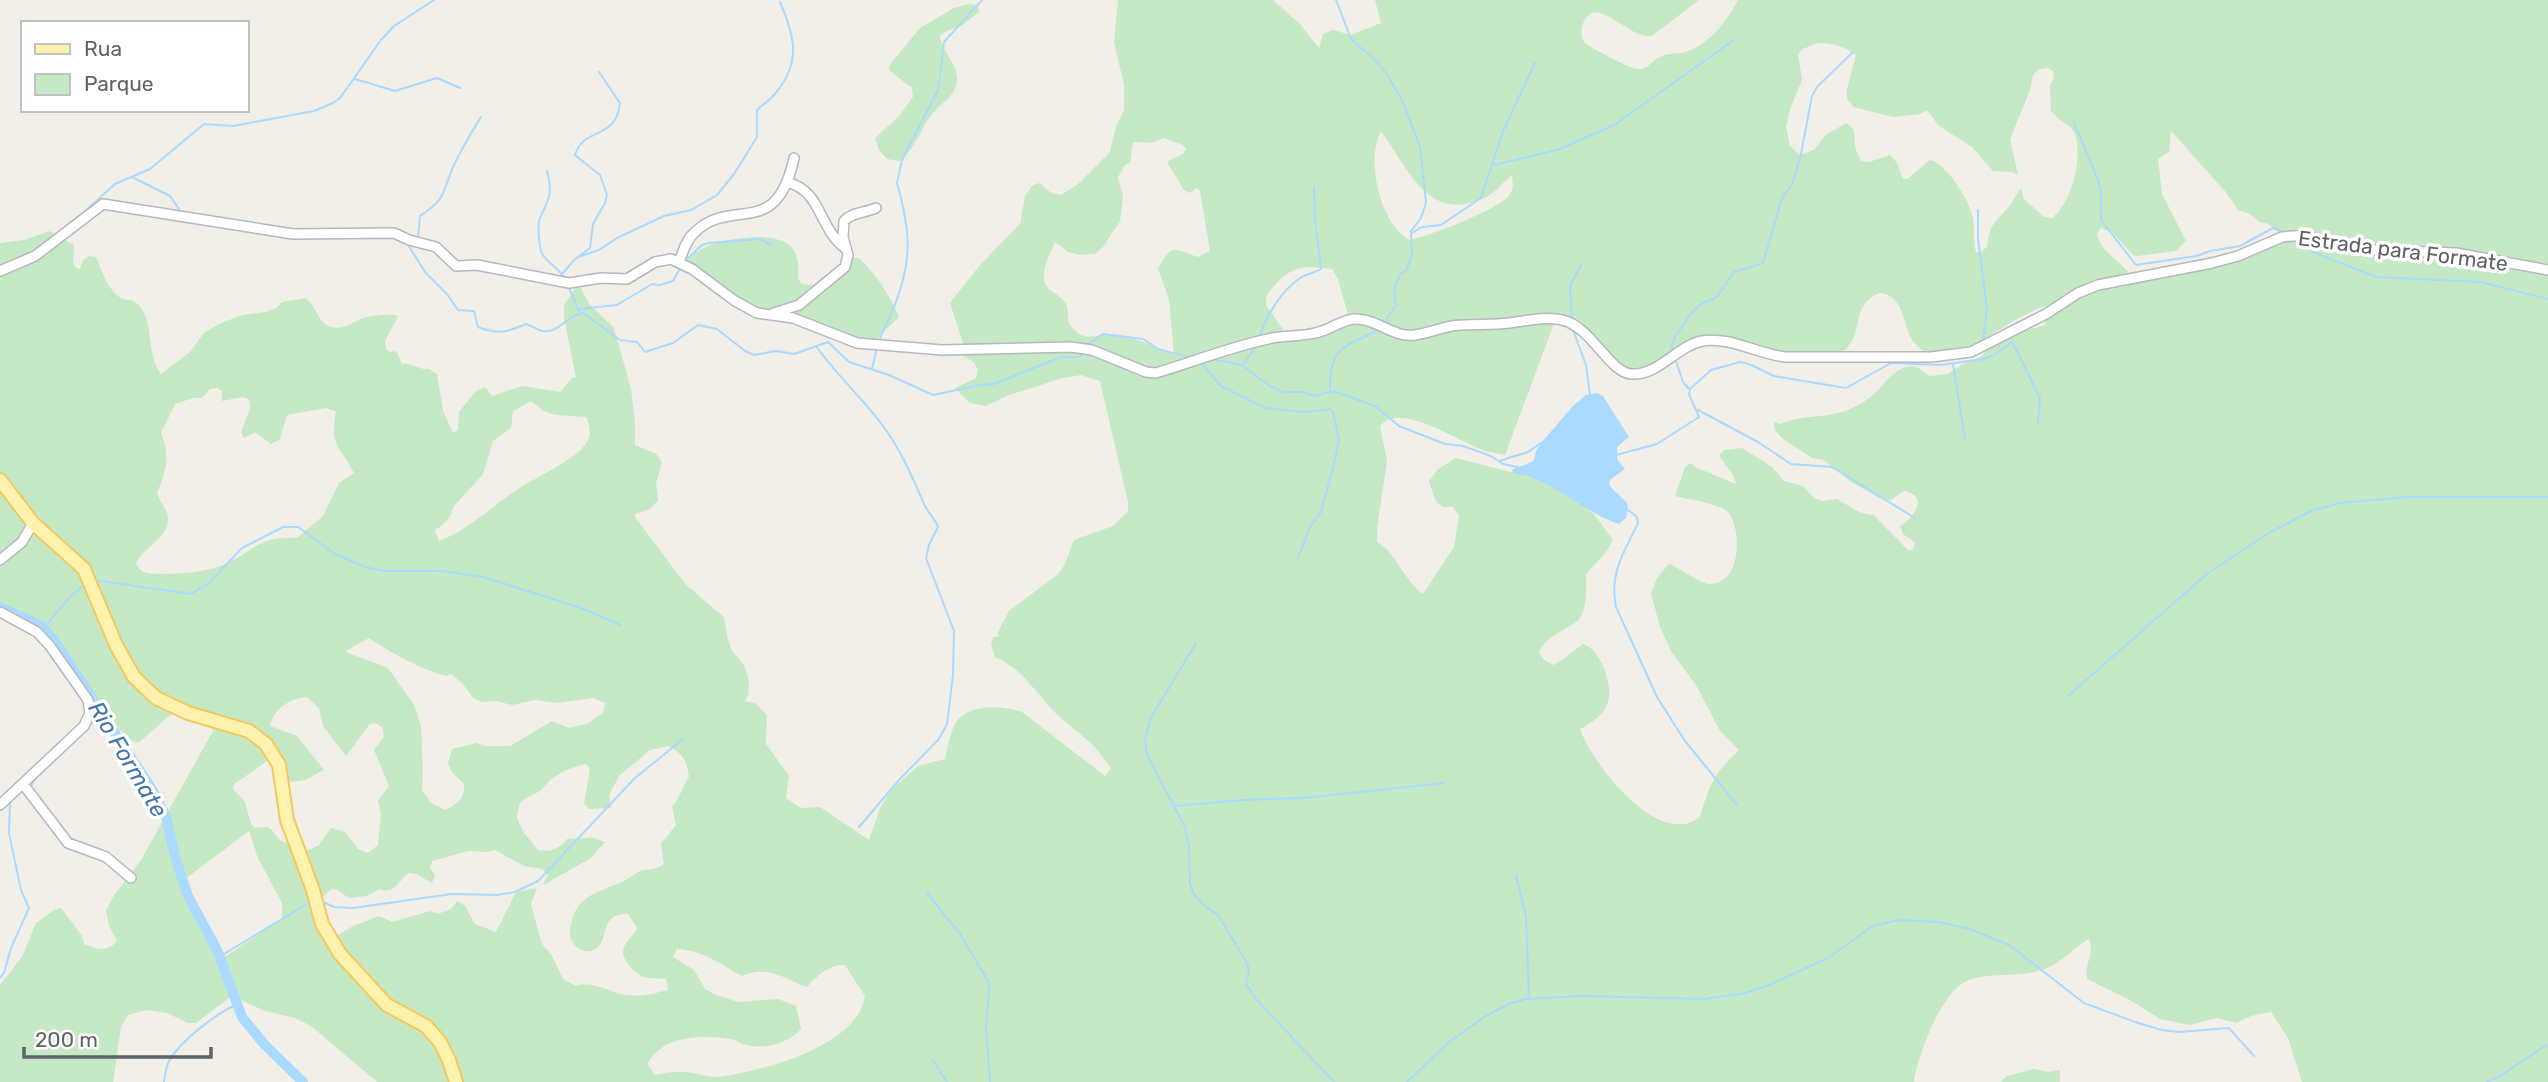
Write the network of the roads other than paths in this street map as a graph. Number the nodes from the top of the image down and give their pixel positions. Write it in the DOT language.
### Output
graph roads {
  1 [pos="794,158"];
  2 [pos="787,182"];
  3 [pos="876,208"];
  4 [pos="847,249"];
  5 [pos="679,262"];
  6 [pos="2548,270"];
  7 [pos="0,271"];
  8 [pos="765,316"];
  9 [pos="0,481"];
  10 [pos="33,523"];
  11 [pos="0,560"];
  12 [pos="0,612"];
  13 [pos="23,784"];
  14 [pos="0,805"];
  15 [pos="131,878"];
  16 [pos="456,1082"];
  1 -- 2 [label="street"];
  2 -- 4 [label="street"];
  2 -- 5 [label="street"];
  3 -- 4 [label="street"];
  4 -- 8 [label="street"];
  5 -- 7 [label="street"];
  5 -- 8 [label="street, Estrada para Formate"];
  6 -- 8 [label="street, Estrada para Formate"];
  9 -- 10 [label="main road"];
  10 -- 11 [label="street"];
  10 -- 16 [label="main road"];
  12 -- 13 [label="street"];
  13 -- 14 [label="street"];
  13 -- 15 [label="street"];
}
